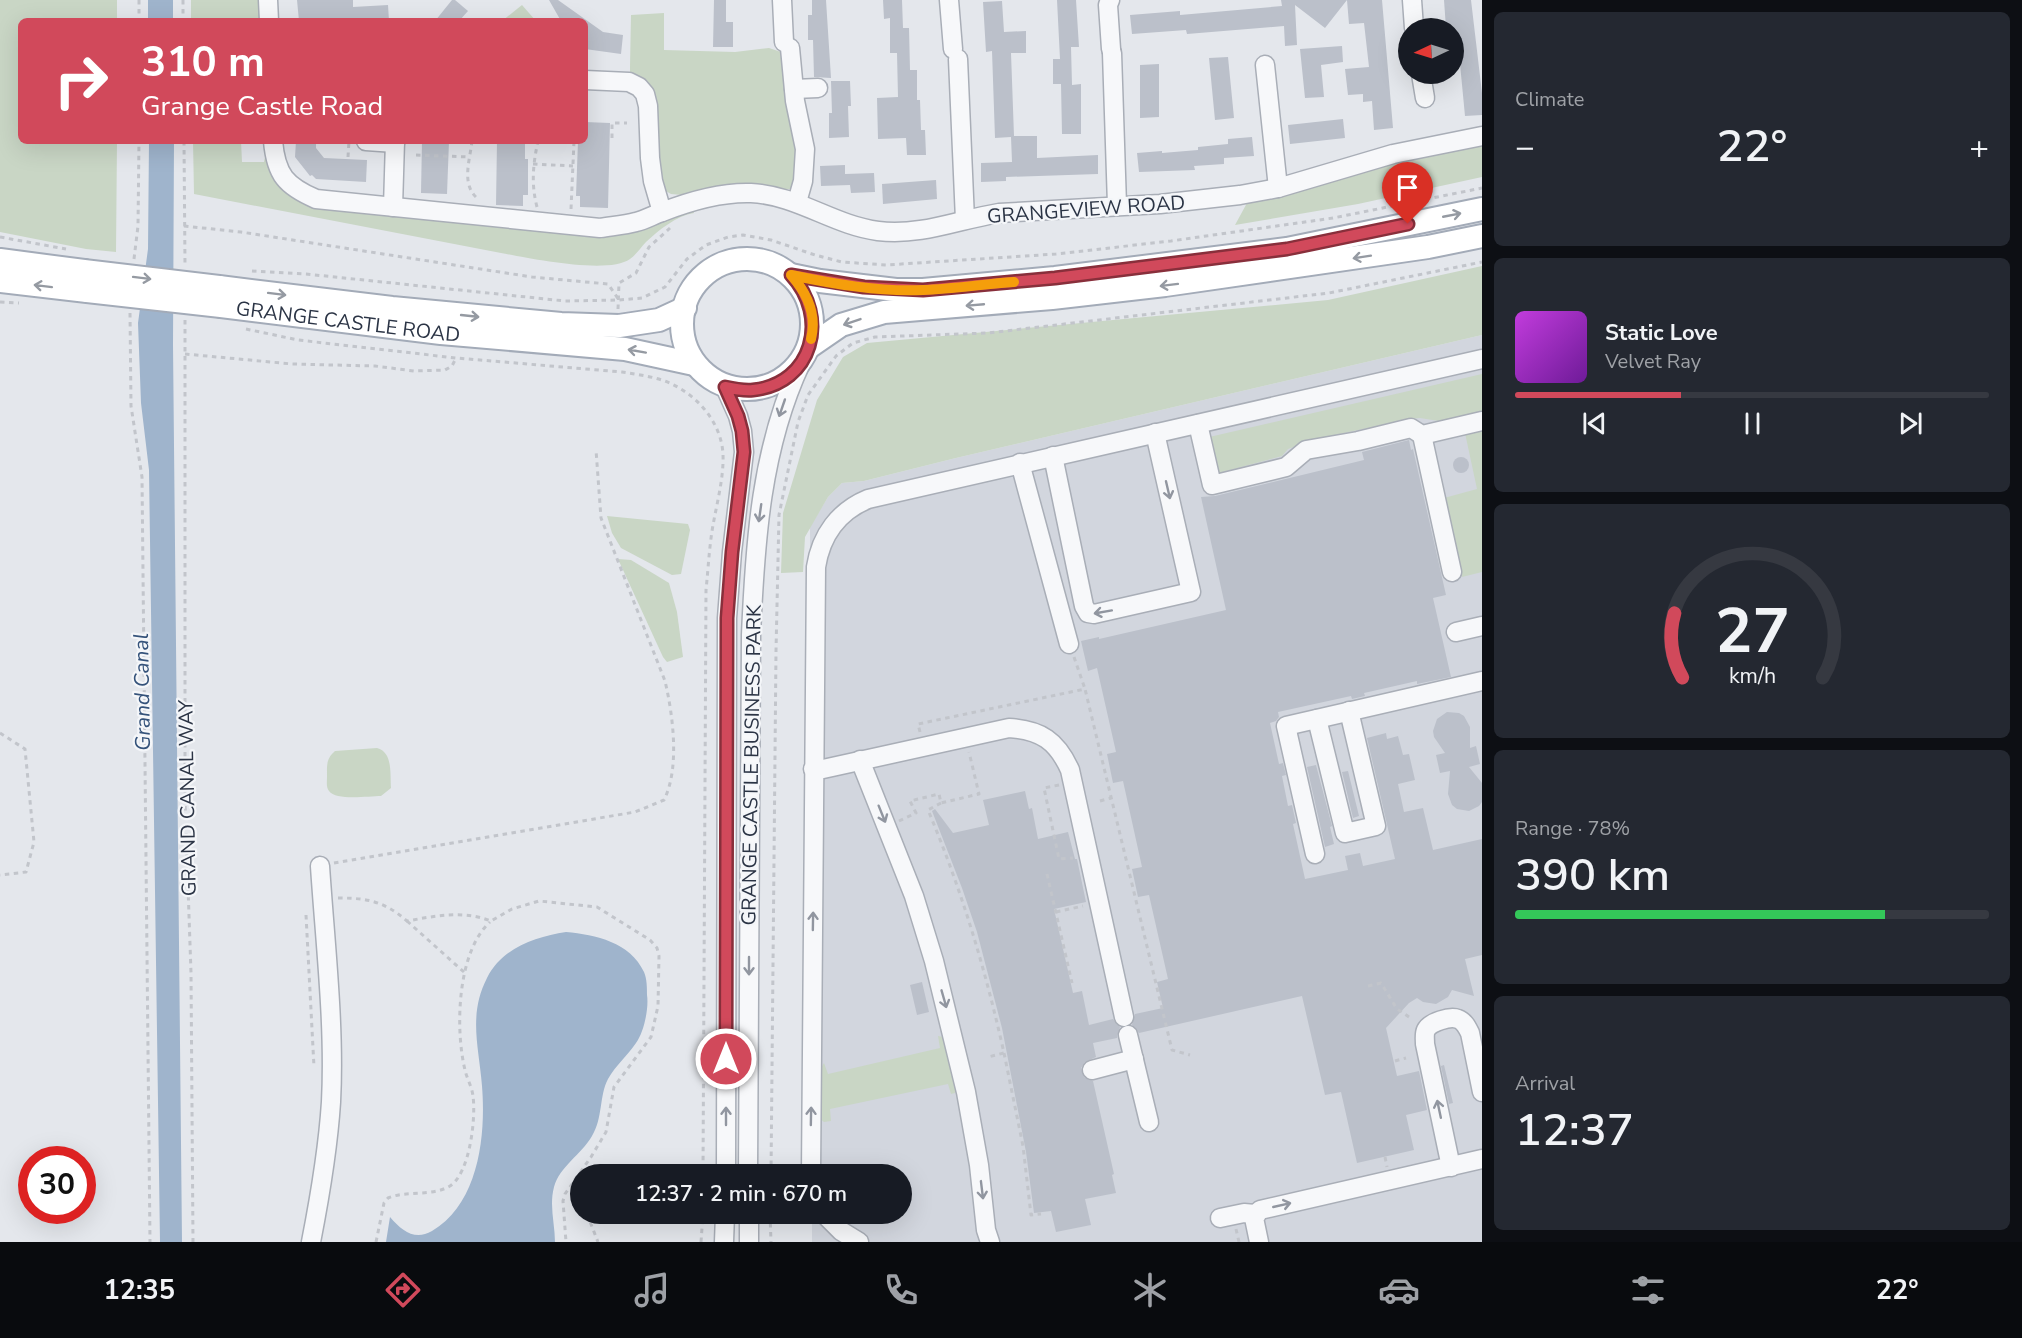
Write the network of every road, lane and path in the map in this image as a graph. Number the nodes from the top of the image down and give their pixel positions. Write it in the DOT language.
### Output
graph roads {
  1 [pos="139,0"];
  2 [pos="183,0"];
  3 [pos="268,0"];
  4 [pos="782,0"];
  5 [pos="950,0"];
  6 [pos="1110,0"];
  7 [pos="1412,0"];
  8 [pos="139,18"];
  9 [pos="183,18"];
  10 [pos="269,18"];
  11 [pos="1413,18"];
  12 [pos="1265,64"];
  13 [pos="588,80"];
  14 [pos="1423,84"];
  15 [pos="818,88"];
  16 [pos="794,89"];
  17 [pos="1425,98"];
  18 [pos="627,123"];
  19 [pos="1482,135"];
  20 [pos="612,138"];
  21 [pos="139,144"];
  22 [pos="184,144"];
  23 [pos="273,144"];
  24 [pos="349,144"];
  25 [pos="395,144"];
  26 [pos="472,144"];
  27 [pos="537,144"];
  28 [pos="574,144"];
  29 [pos="416,154"];
  30 [pos="348,157"];
  31 [pos="470,157"];
  32 [pos="533,164"];
  33 [pos="573,166"];
  34 [pos="1278,188"];
  35 [pos="1482,188"];
  36 [pos="797,202"];
  37 [pos="482,203"];
  38 [pos="1117,205"];
  39 [pos="393,207"];
  40 [pos="1482,209"];
  41 [pos="538,213"];
  42 [pos="571,217"];
  43 [pos="667,219"];
  44 [pos="965,220"];
  45 [pos="184,226"];
  46 [pos="1482,236"];
  47 [pos="0,237"];
  48 [pos="73,250"];
  49 [pos="0,260"];
  50 [pos="1482,262"];
  51 [pos="134,270"];
  52 [pos="242,270"];
  53 [pos="185,272"];
  54 [pos="791,275"];
  55 [pos="0,281"];
  56 [pos="85,281"];
  57 [pos="220,297"];
  58 [pos="619,300"];
  59 [pos="130,302"];
  60 [pos="685,308"];
  61 [pos="185,319"];
  62 [pos="242,329"];
  63 [pos="185,354"];
  64 [pos="805,355"];
  65 [pos="456,358"];
  66 [pos="1482,359"];
  67 [pos="694,364"];
  68 [pos="725,387"];
  69 [pos="1482,421"];
  70 [pos="1198,424"];
  71 [pos="1155,433"];
  72 [pos="1422,435"];
  73 [pos="596,450"];
  74 [pos="1053,456"];
  75 [pos="1020,463"];
  76 [pos="1452,572"];
  77 [pos="1482,626"];
  78 [pos="1456,632"];
  79 [pos="1069,644"];
  80 [pos="1481,685"];
  81 [pos="1349,711"];
  82 [pos="1317,719"];
  83 [pos="0,733"];
  84 [pos="967,744"];
  85 [pos="860,760"];
  86 [pos="813,769"];
  87 [pos="1072,782"];
  88 [pos="1111,798"];
  89 [pos="1100,801"];
  90 [pos="941,803"];
  91 [pos="895,822"];
  92 [pos="1315,855"];
  93 [pos="1078,861"];
  94 [pos="320,866"];
  95 [pos="1047,874"];
  96 [pos="0,875"];
  97 [pos="337,898"];
  98 [pos="305,906"];
  99 [pos="1085,909"];
  100 [pos="1056,912"];
  101 [pos="407,921"];
  102 [pos="490,921"];
  103 [pos="464,972"];
  104 [pos="1072,983"];
  105 [pos="1368,986"];
  106 [pos="1124,1017"];
  107 [pos="1409,1017"];
  108 [pos="1128,1035"];
  109 [pos="1004,1053"];
  110 [pos="988,1057"];
  111 [pos="1406,1058"];
  112 [pos="1134,1059"];
  113 [pos="1395,1061"];
  114 [pos="1092,1070"];
  115 [pos="314,1074"];
  116 [pos="1482,1092"];
  117 [pos="1149,1122"];
  118 [pos="1482,1160"];
  119 [pos="585,1164"];
  120 [pos="703,1164"];
  121 [pos="726,1164"];
  122 [pos="748,1164"];
  123 [pos="771,1164"];
  124 [pos="811,1164"];
  125 [pos="1451,1167"];
  126 [pos="570,1186"];
  127 [pos="1041,1214"];
  128 [pos="1255,1214"];
  129 [pos="1220,1218"];
  130 [pos="591,1224"];
  131 [pos="702,1224"];
  132 [pos="725,1224"];
  133 [pos="748,1224"];
  134 [pos="770,1224"];
  135 [pos="833,1224"];
  136 [pos="150,1242"];
  137 [pos="193,1242"];
  138 [pos="311,1242"];
  139 [pos="376,1242"];
  140 [pos="566,1242"];
  141 [pos="598,1242"];
  142 [pos="701,1242"];
  143 [pos="724,1242"];
  144 [pos="749,1242"];
  145 [pos="771,1242"];
  146 [pos="859,1242"];
  147 [pos="990,1242"];
  148 [pos="1259,1242"];
  1 -- 8 [label="path"];
  2 -- 9 [label="path"];
  3 -- 10 [label="street"];
  4 -- 16 [label="street"];
  5 -- 44 [label="street"];
  6 -- 38 [label="street"];
  7 -- 11 [label="street"];
  12 -- 34 [label="street"];
  13 -- 43 [label="street"];
  14 -- 17 [label="street"];
  15 -- 16 [label="street"];
  16 -- 36 [label="street"];
  18 -- 20 [label="path"];
  19 -- 34 [label="street, GRANGEVIEW ROAD"];
  21 -- 51 [label="path"];
  22 -- 45 [label="path"];
  23 -- 39 [label="street, GRANGEVIEW ROAD"];
  24 -- 30 [label="path"];
  25 -- 39 [label="street"];
  26 -- 31 [label="path"];
  27 -- 32 [label="path"];
  28 -- 33 [label="path"];
  29 -- 31 [label="path"];
  31 -- 37 [label="path"];
  32 -- 33 [label="path"];
  32 -- 41 [label="path"];
  33 -- 42 [label="path"];
  34 -- 38 [label="street, GRANGEVIEW ROAD"];
  35 -- 58 [label="path"];
  36 -- 43 [label="street, GRANGEVIEW ROAD"];
  36 -- 44 [label="street, GRANGEVIEW ROAD"];
  38 -- 44 [label="street, GRANGEVIEW ROAD"];
  39 -- 43 [label="street, GRANGEVIEW ROAD"];
  54 -- 40 [label="main road, one-way"];
  43 -- 58 [label="path"];
  45 -- 53 [label="path"];
  45 -- 58 [label="path"];
  46 -- 64 [label="main road, GRANGE CASTLE ROAD, one-way"];
  47 -- 48 [label="path"];
  49 -- 56 [label="main road, GRANGE CASTLE ROAD"];
  50 -- 123 [label="path"];
  52 -- 58 [label="path"];
  54 -- 60 [label="main road"];
  54 -- 64 [label="main road"];
  56 -- 55 [label="main road, GRANGE CASTLE ROAD, one-way"];
  56 -- 57 [label="main road, GRANGE CASTLE ROAD, bridge"];
  57 -- 60 [label="main road, GRANGE CASTLE ROAD, one-way"];
  67 -- 57 [label="main road, GRANGE CASTLE ROAD, one-way"];
  59 -- 136 [label="path"];
  60 -- 67 [label="main road"];
  61 -- 63 [label="path, GRAND CANAL WAY"];
  62 -- 65 [label="path"];
  63 -- 65 [label="path"];
  63 -- 137 [label="path, GRAND CANAL WAY"];
  64 -- 68 [label="main road, GRANGE CASTLE ROAD"];
  64 -- 122 [label="street, GRANGE CASTLE BUSINESS PARK, one-way"];
  65 -- 120 [label="path"];
  66 -- 70 [label="street"];
  67 -- 68 [label="main road, GRANGE CASTLE ROAD"];
  121 -- 68 [label="street, GRANGE CASTLE BUSINESS PARK, one-way"];
  69 -- 72 [label="street"];
  70 -- 71 [label="street"];
  70 -- 72 [label="street"];
  71 -- 74 [label="street"];
  71 -- 74 [label="street, one-way"];
  72 -- 76 [label="street"];
  73 -- 94 [label="path"];
  74 -- 75 [label="street"];
  75 -- 79 [label="street"];
  75 -- 86 [label="street"];
  77 -- 78 [label="street"];
  80 -- 81 [label="street"];
  81 -- 82 [label="street"];
  81 -- 82 [label="street"];
  82 -- 92 [label="street"];
  83 -- 96 [label="path"];
  84 -- 90 [label="path"];
  85 -- 86 [label="street"];
  85 -- 87 [label="street"];
  85 -- 147 [label="street, one-way"];
  124 -- 86 [label="street, one-way"];
  87 -- 93 [label="path"];
  87 -- 106 [label="street"];
  88 -- 89 [label="path"];
  90 -- 91 [label="path"];
  90 -- 109 [label="path"];
  94 -- 138 [label="street"];
  95 -- 100 [label="path"];
  97 -- 101 [label="path"];
  98 -- 115 [label="path"];
  99 -- 100 [label="path"];
  100 -- 104 [label="path"];
  101 -- 102 [label="path"];
  101 -- 103 [label="path"];
  102 -- 103 [label="path"];
  102 -- 119 [label="path"];
  103 -- 139 [label="path"];
  105 -- 107 [label="path"];
  108 -- 112 [label="street"];
  109 -- 110 [label="path"];
  109 -- 127 [label="path"];
  111 -- 113 [label="path"];
  112 -- 114 [label="street"];
  112 -- 117 [label="street"];
  125 -- 116 [label="street, one-way"];
  118 -- 125 [label="street"];
  128 -- 125 [label="street, one-way"];
  126 -- 140 [label="path"];
  128 -- 129 [label="street"];
  128 -- 148 [label="street"];
  130 -- 141 [label="path"];
  131 -- 142 [label="path"];
  132 -- 143 [label="street"];
  133 -- 144 [label="street"];
  134 -- 145 [label="path"];
  135 -- 146 [label="street"];
}
